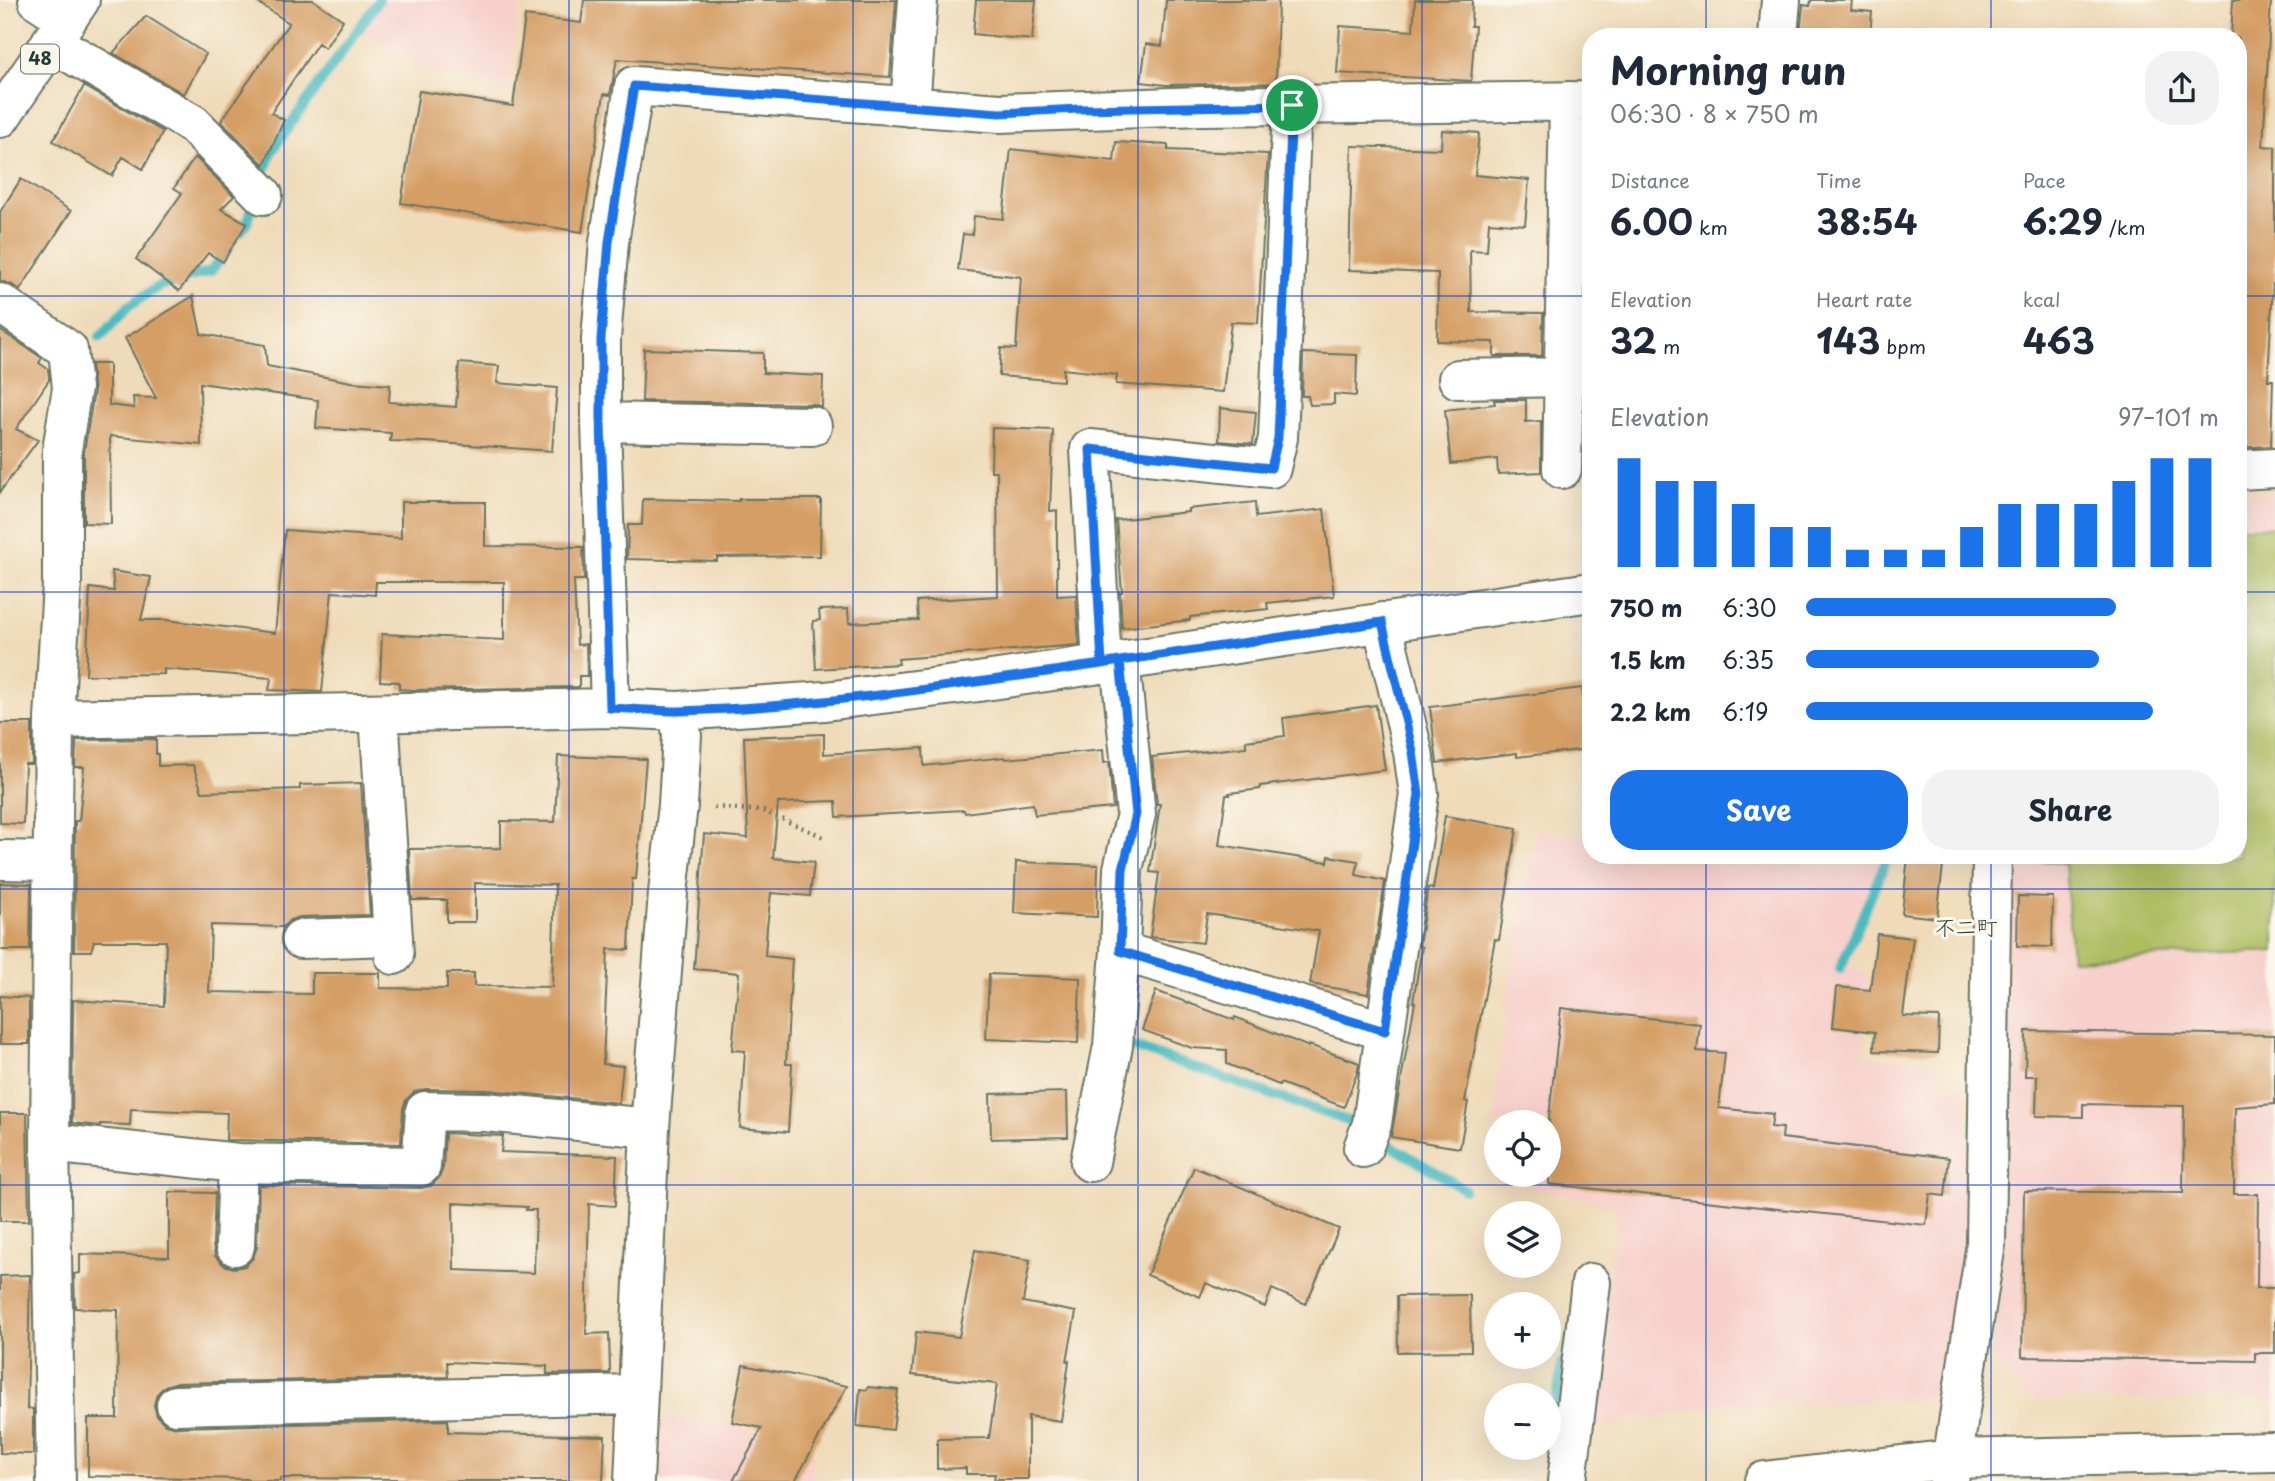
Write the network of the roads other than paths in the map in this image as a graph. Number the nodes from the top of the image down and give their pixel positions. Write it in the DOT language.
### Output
graph roads {
  1 [pos="918,0"];
  2 [pos="1781,0"];
  3 [pos="59,15"];
  4 [pos="1779,28"];
  5 [pos="1580,101"];
  6 [pos="1292,105"];
  7 [pos="910,107"];
  8 [pos="0,118"];
  9 [pos="263,195"];
  10 [pos="0,303"];
  11 [pos="1564,377"];
  12 [pos="1458,379"];
  13 [pos="601,422"];
  14 [pos="812,426"];
  15 [pos="2275,468"];
  16 [pos="1562,469"];
  17 [pos="2247,470"];
  18 [pos="1582,593"];
  19 [pos="1382,622"];
  20 [pos="1111,662"];
  21 [pos="610,708"];
  22 [pos="678,711"];
  23 [pos="379,713"];
  24 [pos="54,719"];
  25 [pos="0,860"];
  26 [pos="53,861"];
  27 [pos="1992,864"];
  28 [pos="301,939"];
  29 [pos="1120,951"];
  30 [pos="1385,1031"];
  31 [pos="650,1128"];
  32 [pos="1368,1136"];
  33 [pos="50,1143"];
  34 [pos="1090,1162"];
  35 [pos="238,1163"];
  36 [pos="235,1246"];
  37 [pos="1591,1283"];
  38 [pos="638,1394"];
  39 [pos="176,1405"];
  40 [pos="2275,1452"];
  41 [pos="1950,1470"];
  42 [pos="56,1481"];
  43 [pos="634,1481"];
  44 [pos="1567,1481"];
  45 [pos="1770,1481"];
  1 -- 7 [label="street"];
  2 -- 4 [label="street"];
  3 -- 8 [label="street, 48"];
  3 -- 9 [label="street"];
  5 -- 6 [label="street"];
  5 -- 11 [label="street"];
  6 -- 7 [label="street"];
  6 -- 20 [label="street"];
  7 -- 13 [label="street"];
  10 -- 24 [label="street"];
  11 -- 12 [label="street"];
  11 -- 16 [label="street"];
  13 -- 14 [label="street"];
  13 -- 21 [label="street"];
  15 -- 17 [label="street"];
  18 -- 19 [label="street"];
  19 -- 20 [label="street"];
  19 -- 30 [label="street"];
  20 -- 22 [label="street"];
  20 -- 29 [label="street"];
  21 -- 22 [label="street"];
  21 -- 23 [label="street"];
  22 -- 31 [label="street"];
  23 -- 24 [label="street"];
  23 -- 28 [label="street"];
  24 -- 26 [label="street"];
  25 -- 26 [label="street"];
  26 -- 33 [label="street"];
  27 -- 41 [label="street"];
  29 -- 30 [label="street"];
  29 -- 34 [label="street"];
  30 -- 32 [label="street"];
  31 -- 35 [label="street"];
  31 -- 38 [label="street"];
  33 -- 35 [label="street"];
  33 -- 42 [label="street"];
  35 -- 36 [label="street"];
  37 -- 44 [label="street"];
  38 -- 39 [label="street"];
  38 -- 43 [label="street"];
  40 -- 41 [label="street"];
  41 -- 45 [label="street"];
}
